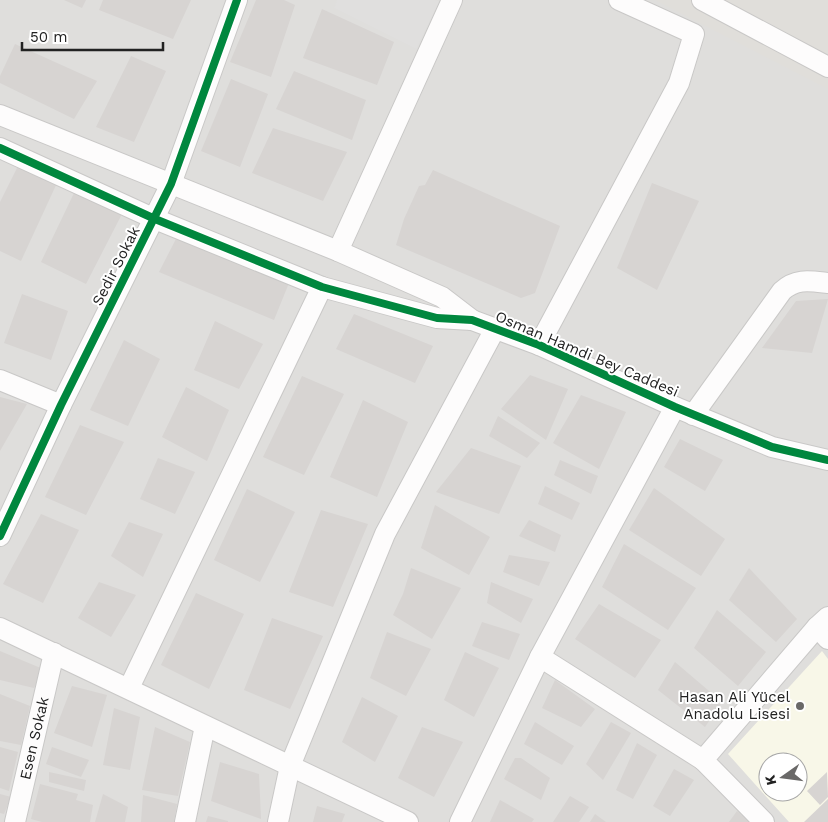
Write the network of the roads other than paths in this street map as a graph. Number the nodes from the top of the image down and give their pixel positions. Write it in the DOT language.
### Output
graph roads {
  1 [pos="237,0"];
  2 [pos="452,0"];
  3 [pos="619,0"];
  4 [pos="702,0"];
  5 [pos="828,68"];
  6 [pos="0,115"];
  7 [pos="0,148"];
  8 [pos="171,184"];
  9 [pos="155,219"];
  10 [pos="338,250"];
  11 [pos="828,283"];
  12 [pos="322,287"];
  13 [pos="472,320"];
  14 [pos="495,329"];
  15 [pos="539,345"];
  16 [pos="0,380"];
  17 [pos="61,405"];
  18 [pos="675,407"];
  19 [pos="694,415"];
  20 [pos="828,460"];
  21 [pos="0,536"];
  22 [pos="0,628"];
  23 [pos="824,628"];
  24 [pos="54,653"];
  25 [pos="540,657"];
  26 [pos="129,688"];
  27 [pos="205,726"];
  28 [pos="703,760"];
  29 [pos="290,766"];
  30 [pos="15,822"];
  31 [pos="185,822"];
  32 [pos="278,822"];
  33 [pos="408,822"];
  34 [pos="460,822"];
  35 [pos="764,822"];
  1 -- 8 [label="street, Sedir Sokak"];
  2 -- 10 [label="street"];
  3 -- 15 [label="street"];
  4 -- 5 [label="street"];
  6 -- 8 [label="street, Osman Hamdi Bey Caddesi"];
  7 -- 9 [label="street, Osman Hamdi Bey Caddesi"];
  8 -- 9 [label="street, Sedir Sokak"];
  8 -- 10 [label="street, Osman Hamdi Bey Caddesi"];
  9 -- 12 [label="street, Osman Hamdi Bey Caddesi"];
  9 -- 17 [label="street, Sedir Sokak"];
  10 -- 13 [label="street, Osman Hamdi Bey Caddesi"];
  11 -- 19 [label="street"];
  12 -- 13 [label="street, Osman Hamdi Bey Caddesi"];
  12 -- 26 [label="street"];
  13 -- 14 [label="street, Osman Hamdi Bey Caddesi"];
  14 -- 15 [label="street, Osman Hamdi Bey Caddesi"];
  14 -- 29 [label="street"];
  15 -- 18 [label="street, Osman Hamdi Bey Caddesi"];
  16 -- 17 [label="street"];
  17 -- 21 [label="street, Sedir Sokak"];
  18 -- 19 [label="street, Osman Hamdi Bey Caddesi"];
  18 -- 25 [label="street"];
  19 -- 20 [label="street, Osman Hamdi Bey Caddesi"];
  22 -- 24 [label="street"];
  23 -- 28 [label="street"];
  24 -- 26 [label="street"];
  24 -- 30 [label="street, Esen Sokak"];
  25 -- 28 [label="street"];
  25 -- 34 [label="street"];
  26 -- 27 [label="street"];
  27 -- 29 [label="street"];
  27 -- 31 [label="street"];
  28 -- 35 [label="street"];
  29 -- 32 [label="street"];
  29 -- 33 [label="street"];
}
